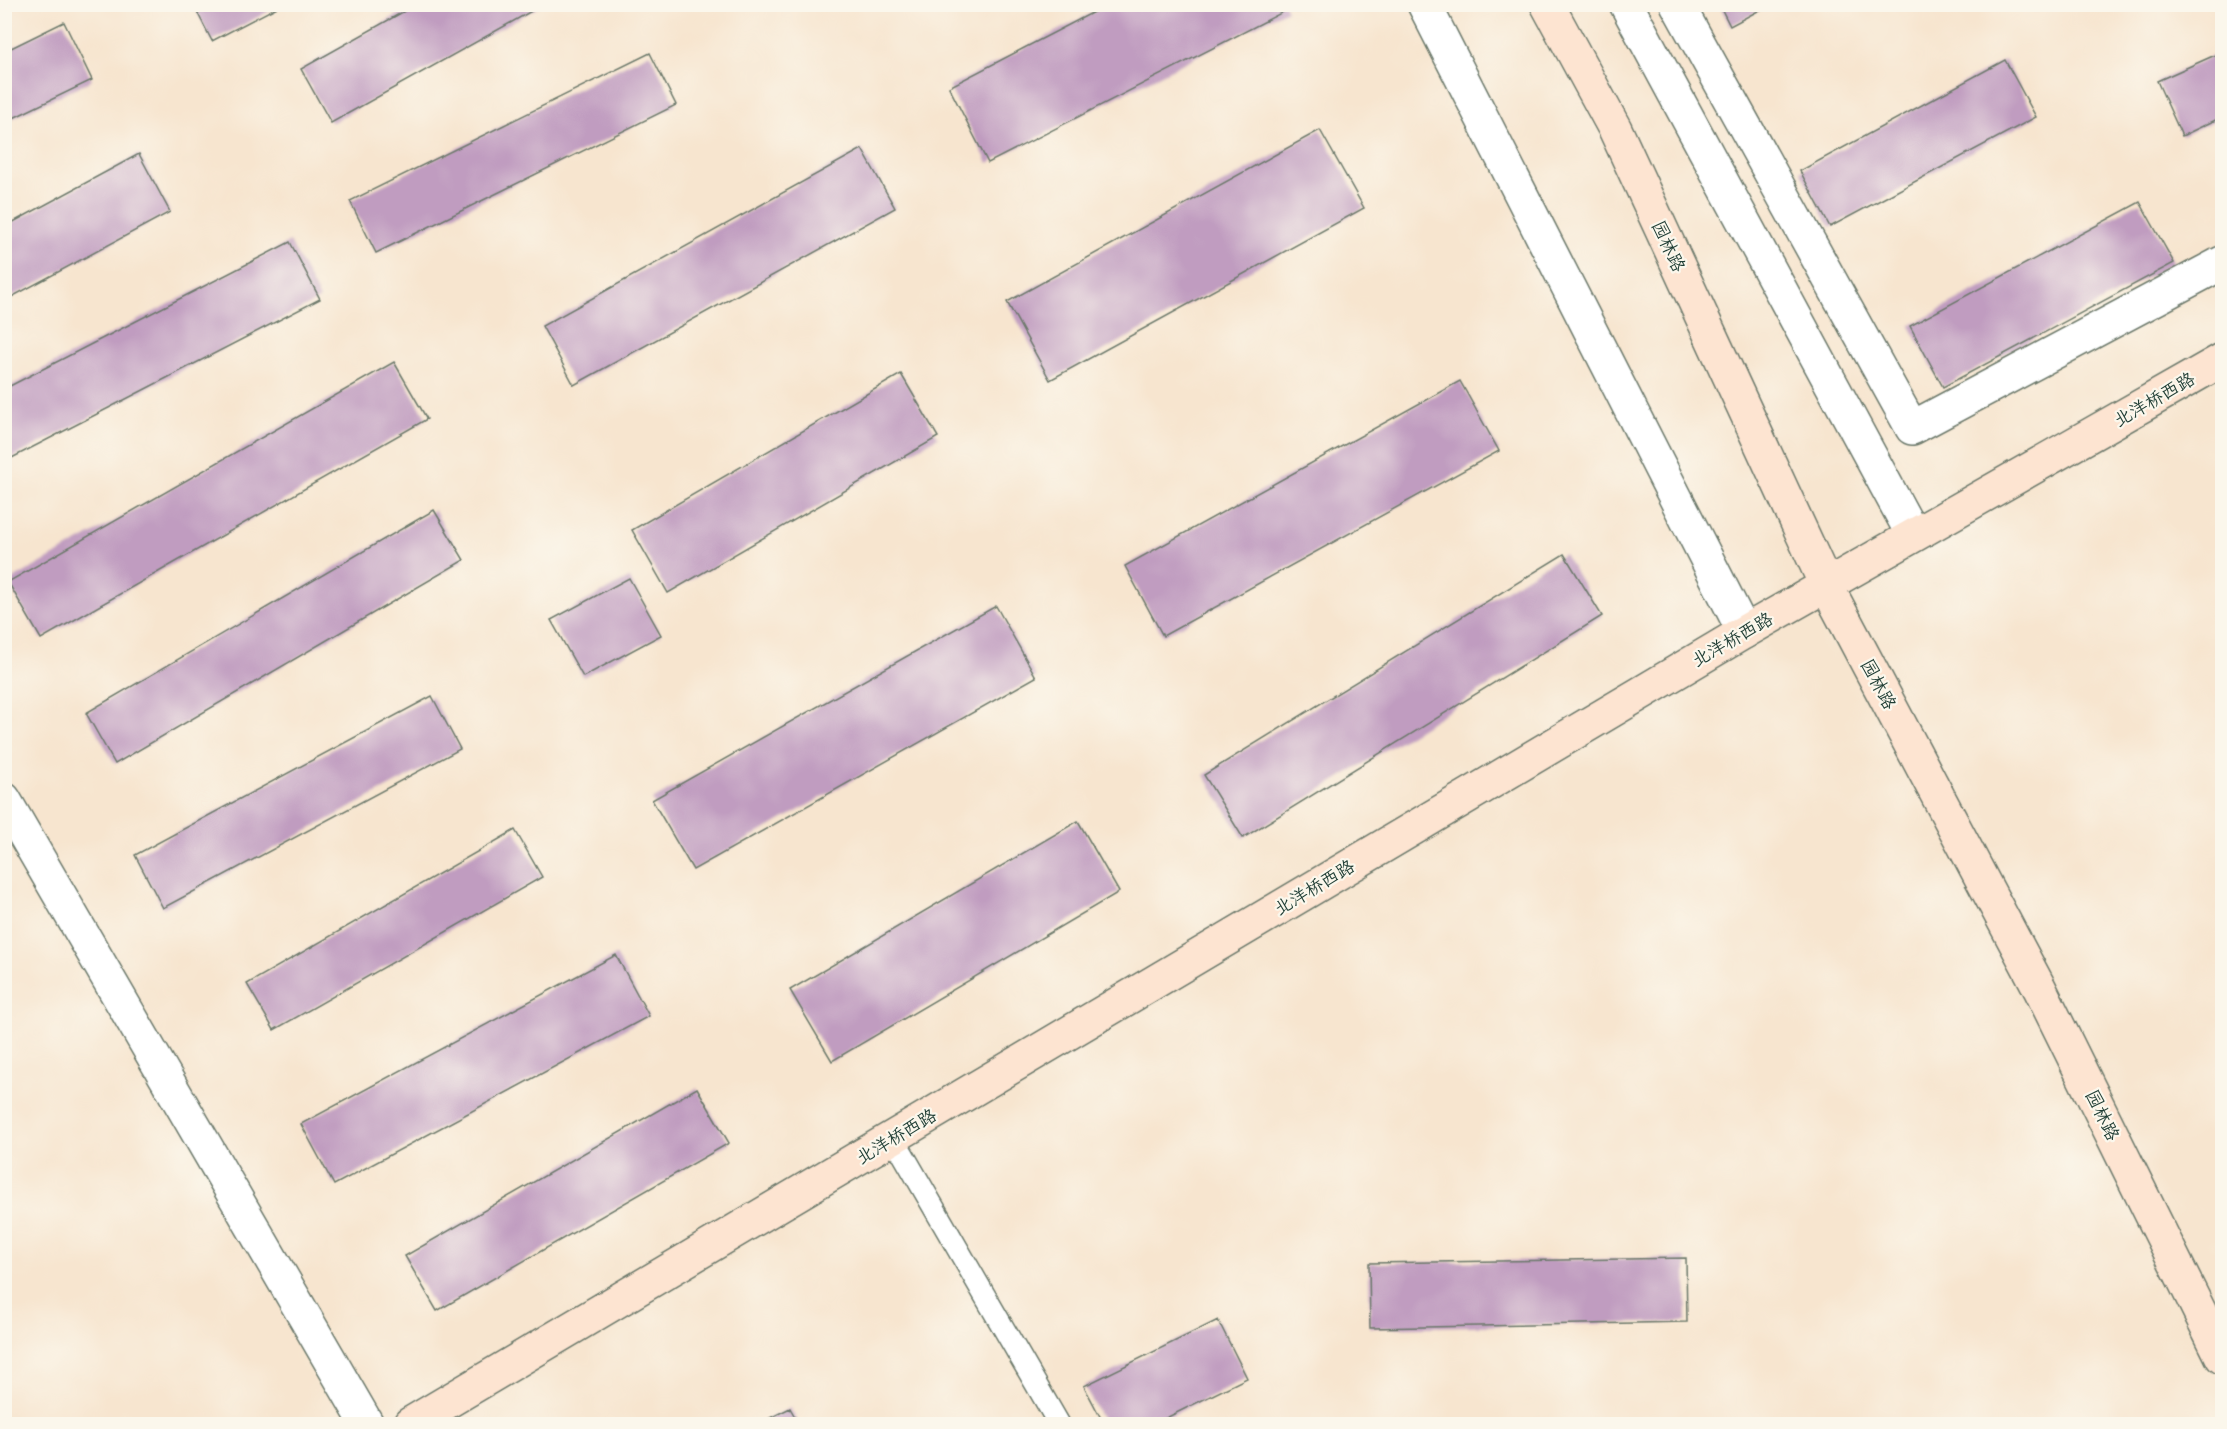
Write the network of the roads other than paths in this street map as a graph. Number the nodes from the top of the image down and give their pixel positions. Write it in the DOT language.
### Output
graph roads {
  1 [pos="1424,4"];
  2 [pos="1547,4"];
  3 [pos="1626,4"];
  4 [pos="1677,4"];
  5 [pos="2223,263"];
  6 [pos="2223,360"];
  7 [pos="1913,535"];
  8 [pos="1826,585"];
  9 [pos="1744,632"];
  10 [pos="4,799"];
  11 [pos="893,1137"];
  12 [pos="2223,1357"];
  13 [pos="368,1425"];
  14 [pos="410,1425"];
  15 [pos="1059,1425"];
  1 -- 9 [label="street"];
  2 -- 8 [label="main road, 园林路"];
  3 -- 7 [label="street"];
  4 -- 5 [label="street"];
  6 -- 7 [label="main road, 北洋桥西路"];
  7 -- 8 [label="main road, 北洋桥西路"];
  8 -- 9 [label="main road, 北洋桥西路"];
  8 -- 12 [label="main road, 园林路"];
  9 -- 11 [label="main road, 北洋桥西路"];
  10 -- 13 [label="street"];
  11 -- 14 [label="main road, 北洋桥西路"];
  11 -- 15 [label="lane"];
}
